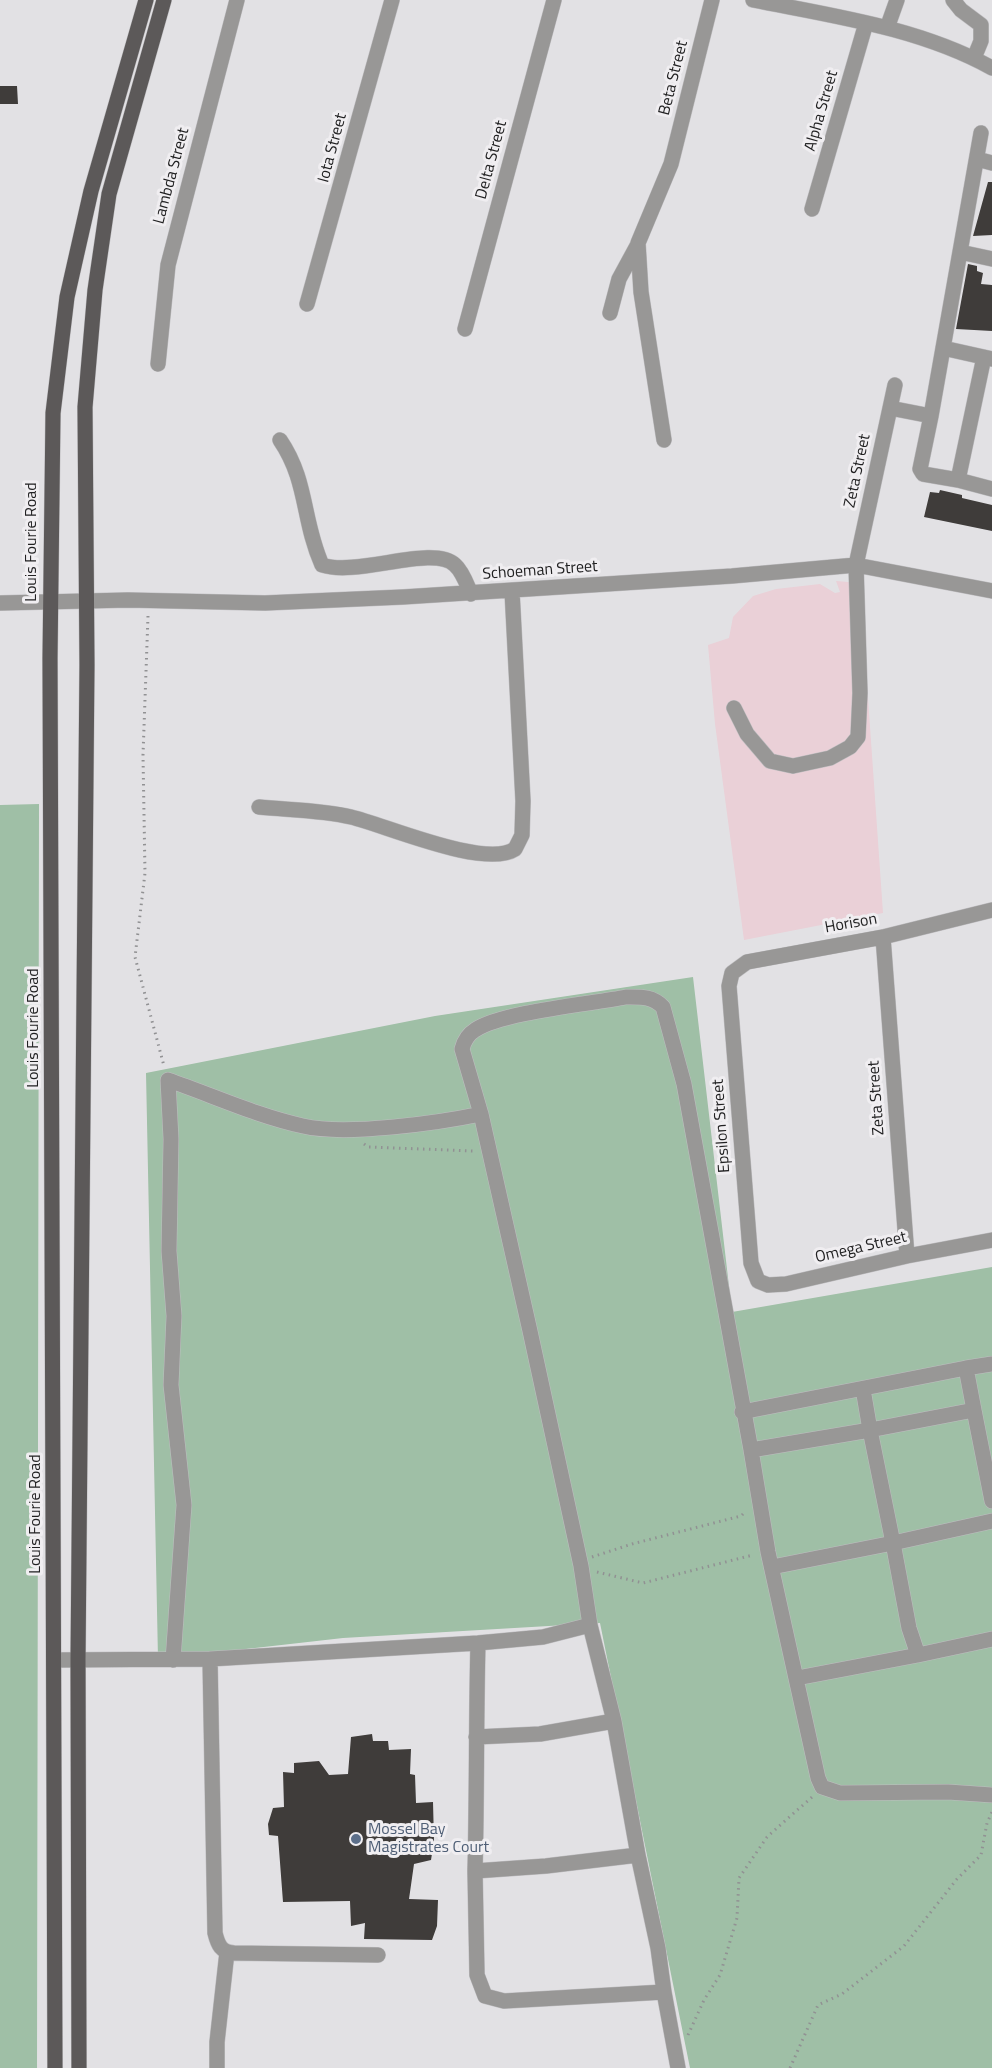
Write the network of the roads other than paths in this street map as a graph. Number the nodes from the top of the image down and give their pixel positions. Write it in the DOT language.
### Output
graph roads {
  1 [pos="146,0"];
  2 [pos="164,0"];
  3 [pos="237,0"];
  4 [pos="392,0"];
  5 [pos="554,0"];
  6 [pos="712,0"];
  7 [pos="753,0"];
  8 [pos="897,0"];
  9 [pos="953,0"];
  10 [pos="866,23"];
  11 [pos="887,28"];
  12 [pos="974,58"];
  13 [pos="992,68"];
  14 [pos="981,133"];
  15 [pos="984,161"];
  16 [pos="812,209"];
  17 [pos="638,243"];
  18 [pos="960,252"];
  19 [pos="992,259"];
  20 [pos="307,304"];
  21 [pos="610,313"];
  22 [pos="465,329"];
  23 [pos="943,348"];
  24 [pos="988,358"];
  25 [pos="158,364"];
  26 [pos="895,385"];
  27 [pos="890,408"];
  28 [pos="931,416"];
  29 [pos="280,440"];
  30 [pos="664,440"];
  31 [pos="958,480"];
  32 [pos="992,489"];
  33 [pos="856,565"];
  34 [pos="512,591"];
  35 [pos="992,591"];
  36 [pos="471,594"];
  37 [pos="87,602"];
  38 [pos="0,603"];
  39 [pos="50,603"];
  40 [pos="734,708"];
  41 [pos="259,807"];
  42 [pos="992,910"];
  43 [pos="883,937"];
  44 [pos="729,986"];
  45 [pos="481,1114"];
  46 [pos="992,1240"];
  47 [pos="907,1256"];
  48 [pos="751,1263"];
  49 [pos="992,1364"];
  50 [pos="966,1368"];
  51 [pos="863,1389"];
  52 [pos="974,1410"];
  53 [pos="742,1412"];
  54 [pos="870,1430"];
  55 [pos="751,1450"];
  56 [pos="992,1501"];
  57 [pos="992,1521"];
  58 [pos="893,1543"];
  59 [pos="770,1559"];
  60 [pos="590,1625"];
  61 [pos="992,1639"];
  62 [pos="478,1643"];
  63 [pos="918,1655"];
  64 [pos="78,1658"];
  65 [pos="210,1659"];
  66 [pos="55,1660"];
  67 [pos="173,1660"];
  68 [pos="797,1678"];
  69 [pos="614,1721"];
  70 [pos="476,1737"];
  71 [pos="992,1795"];
  72 [pos="638,1855"];
  73 [pos="475,1871"];
  74 [pos="227,1952"];
  75 [pos="378,1955"];
  76 [pos="664,1992"];
  77 [pos="56,2068"];
  78 [pos="79,2068"];
  79 [pos="217,2068"];
  80 [pos="678,2068"];
  1 -- 39 [label="main road, Louis Fourie Road"];
  2 -- 37 [label="main road"];
  3 -- 25 [label="street, Lambda Street"];
  4 -- 20 [label="street, Iota Street"];
  5 -- 22 [label="street, Delta Street"];
  6 -- 17 [label="street, Beta Street"];
  7 -- 10 [label="street"];
  8 -- 11 [label="street"];
  9 -- 12 [label="street"];
  10 -- 11 [label="street"];
  10 -- 16 [label="street, Alpha Street"];
  11 -- 12 [label="street"];
  12 -- 13 [label="street"];
  14 -- 15 [label="street"];
  15 -- 18 [label="street"];
  17 -- 21 [label="street, Beta Street"];
  17 -- 30 [label="street"];
  18 -- 19 [label="street"];
  18 -- 23 [label="street"];
  23 -- 24 [label="street"];
  23 -- 28 [label="street"];
  24 -- 31 [label="street"];
  26 -- 27 [label="street, Zeta Street"];
  27 -- 28 [label="street"];
  27 -- 33 [label="street, Zeta Street"];
  28 -- 31 [label="street"];
  29 -- 36 [label="street"];
  31 -- 32 [label="street"];
  33 -- 34 [label="street, Schoeman Street"];
  33 -- 35 [label="street, Schoeman Street"];
  33 -- 40 [label="street, Zeta Street"];
  34 -- 36 [label="street, Schoeman Street"];
  34 -- 41 [label="street"];
  36 -- 37 [label="street, Schoeman Street"];
  37 -- 39 [label="street, Schoeman Street"];
  37 -- 64 [label="main road"];
  38 -- 39 [label="street, Schoeman Street"];
  39 -- 66 [label="main road, Louis Fourie Road"];
  42 -- 43 [label="street, Horison"];
  43 -- 44 [label="street, Horison"];
  43 -- 47 [label="street, Zeta Street"];
  44 -- 48 [label="street, Epsilon Street"];
  45 -- 53 [label="street"];
  45 -- 60 [label="street"];
  45 -- 67 [label="street"];
  46 -- 47 [label="street, Omega Street"];
  47 -- 48 [label="street, Omega Street"];
  49 -- 50 [label="street"];
  50 -- 51 [label="street"];
  50 -- 52 [label="street"];
  51 -- 53 [label="street"];
  51 -- 54 [label="street"];
  52 -- 54 [label="street"];
  52 -- 56 [label="street"];
  53 -- 55 [label="street"];
  54 -- 55 [label="street"];
  54 -- 58 [label="street"];
  55 -- 59 [label="street"];
  57 -- 58 [label="street"];
  58 -- 59 [label="street"];
  58 -- 63 [label="street"];
  59 -- 68 [label="street"];
  60 -- 62 [label="street"];
  60 -- 69 [label="street"];
  61 -- 63 [label="street"];
  62 -- 65 [label="street"];
  62 -- 70 [label="street"];
  63 -- 68 [label="street"];
  64 -- 66 [label="street"];
  64 -- 67 [label="street"];
  64 -- 78 [label="main road"];
  65 -- 67 [label="street"];
  65 -- 74 [label="street"];
  66 -- 77 [label="main road, Louis Fourie Road"];
  68 -- 71 [label="street"];
  69 -- 70 [label="street"];
  69 -- 72 [label="street"];
  70 -- 73 [label="street"];
  72 -- 73 [label="street"];
  72 -- 76 [label="street"];
  73 -- 76 [label="street"];
  74 -- 75 [label="street"];
  74 -- 79 [label="street"];
  76 -- 80 [label="street"];
}
